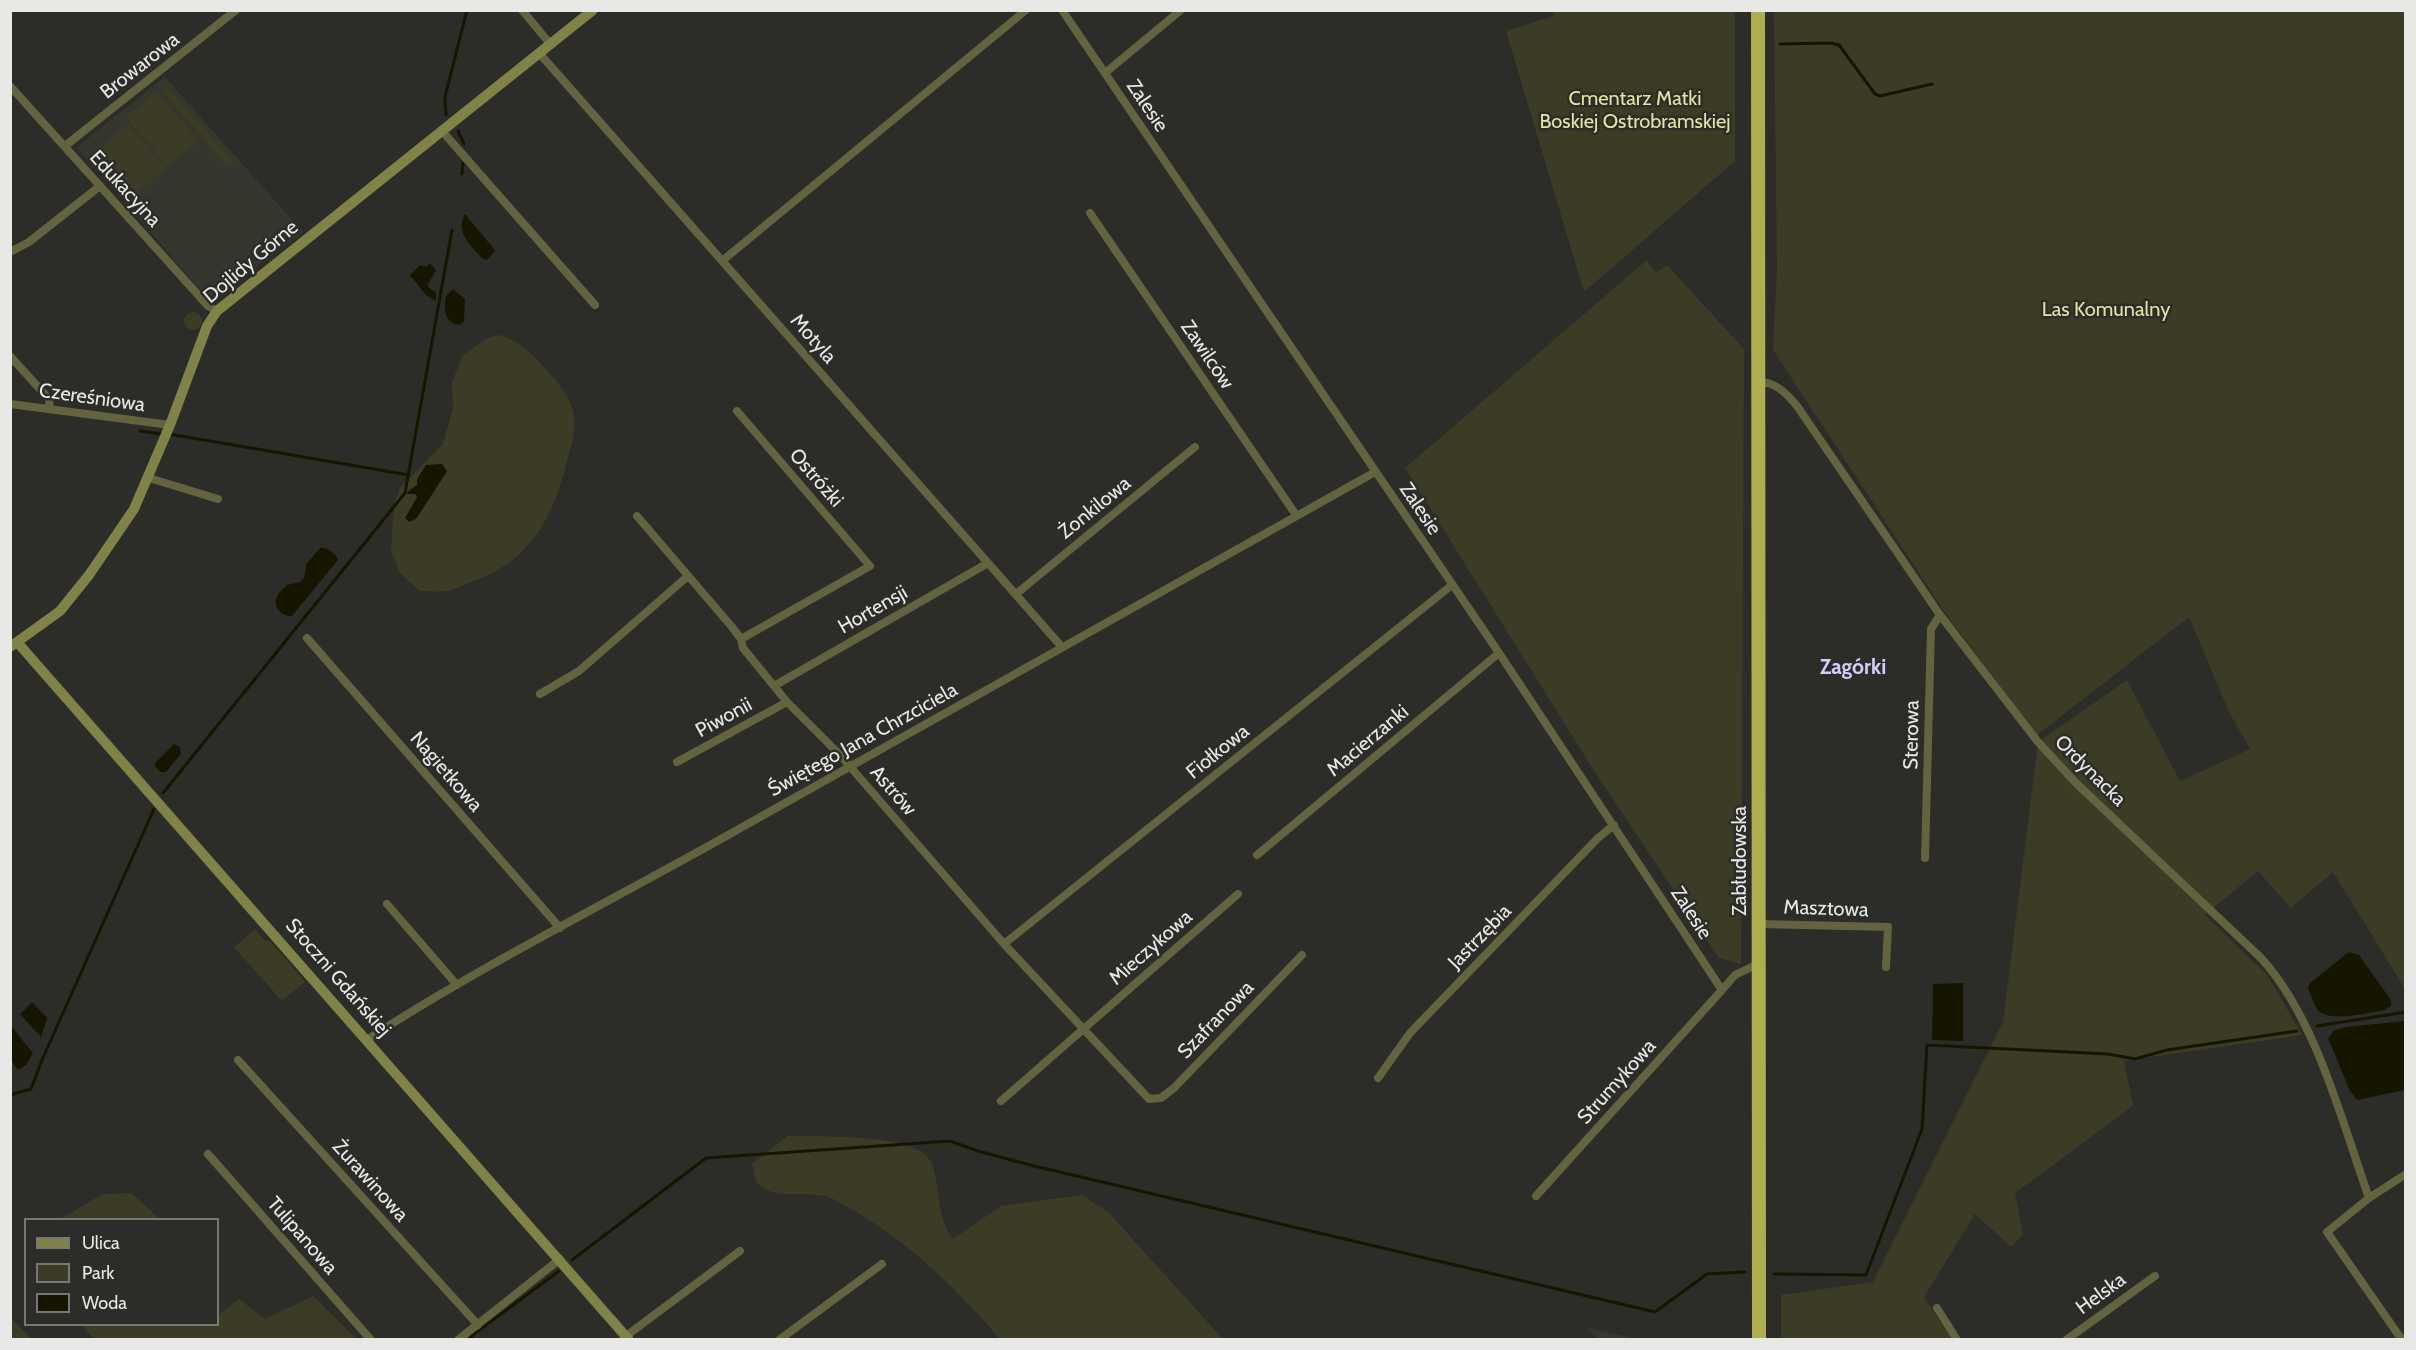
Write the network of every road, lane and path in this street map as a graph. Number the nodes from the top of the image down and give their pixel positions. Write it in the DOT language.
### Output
graph roads {
  1 [pos="522,10"];
  2 [pos="593,10"];
  3 [pos="1026,10"];
  4 [pos="1062,10"];
  5 [pos="1181,10"];
  6 [pos="1758,10"];
  7 [pos="233,11"];
  8 [pos="551,45"];
  9 [pos="540,54"];
  10 [pos="1105,73"];
  11 [pos="10,86"];
  12 [pos="442,131"];
  13 [pos="65,146"];
  14 [pos="100,186"];
  15 [pos="1090,213"];
  16 [pos="10,252"];
  17 [pos="722,261"];
  18 [pos="595,305"];
  19 [pos="217,311"];
  20 [pos="10,356"];
  21 [pos="1759,382"];
  22 [pos="10,404"];
  23 [pos="50,408"];
  24 [pos="737,411"];
  25 [pos="170,425"];
  26 [pos="1195,447"];
  27 [pos="1375,472"];
  28 [pos="148,478"];
  29 [pos="218,499"];
  30 [pos="1296,515"];
  31 [pos="637,516"];
  32 [pos="988,563"];
  33 [pos="688,576"];
  34 [pos="1452,585"];
  35 [pos="1016,594"];
  36 [pos="1940,615"];
  37 [pos="307,638"];
  38 [pos="741,639"];
  39 [pos="14,645"];
  40 [pos="1061,646"];
  41 [pos="1499,653"];
  42 [pos="774,686"];
  43 [pos="540,694"];
  44 [pos="787,702"];
  45 [pos="676,762"];
  46 [pos="850,766"];
  47 [pos="1614,825"];
  48 [pos="1257,855"];
  49 [pos="1925,858"];
  50 [pos="1239,894"];
  51 [pos="387,904"];
  52 [pos="1760,924"];
  53 [pos="561,928"];
  54 [pos="1004,944"];
  55 [pos="1302,955"];
  56 [pos="1758,964"];
  57 [pos="1886,967"];
  58 [pos="457,985"];
  59 [pos="1722,990"];
  60 [pos="1084,1028"];
  61 [pos="368,1039"];
  62 [pos="238,1060"];
  63 [pos="1378,1078"];
  64 [pos="1149,1099"];
  65 [pos="1001,1101"];
  66 [pos="208,1154"];
  67 [pos="2406,1174"];
  68 [pos="1536,1196"];
  69 [pos="2369,1198"];
  70 [pos="740,1251"];
  71 [pos="560,1259"];
  72 [pos="882,1264"];
  73 [pos="2155,1276"];
  74 [pos="1937,1308"];
  75 [pos="478,1325"];
  76 [pos="628,1337"];
  77 [pos="371,1340"];
  78 [pos="458,1340"];
  79 [pos="778,1340"];
  80 [pos="1759,1340"];
  81 [pos="1957,1340"];
  82 [pos="2066,1340"];
  83 [pos="2402,1340"];
  1 -- 8 [label="street"];
  2 -- 8 [label="street, Dojlidy Górne"];
  3 -- 17 [label="street"];
  4 -- 10 [label="street, Zalesie"];
  5 -- 10 [label="street"];
  6 -- 21 [label="highway, Zabłudowska"];
  7 -- 13 [label="street, Browarowa"];
  8 -- 9 [label="street, Dojlidy Górne"];
  9 -- 12 [label="street, Dojlidy Górne"];
  9 -- 17 [label="street, Motyla"];
  10 -- 27 [label="street, Zalesie"];
  11 -- 13 [label="street, Edukacyjna"];
  12 -- 18 [label="street"];
  12 -- 19 [label="street, Dojlidy Górne"];
  13 -- 14 [label="street, Edukacyjna"];
  14 -- 16 [label="street"];
  14 -- 19 [label="street, Edukacyjna"];
  15 -- 30 [label="street, Zawilców"];
  17 -- 32 [label="street, Motyla"];
  19 -- 25 [label="street, Dojlidy Górne"];
  20 -- 23 [label="street"];
  21 -- 36 [label="street, Ordynacka"];
  21 -- 52 [label="highway, Zabłudowska"];
  22 -- 23 [label="street, Czereśniowa"];
  23 -- 25 [label="street, Czereśniowa"];
  24 -- 38 [label="street, Ostróżki"];
  25 -- 28 [label="street, Dojlidy Górne"];
  26 -- 35 [label="street, Żonkilowa"];
  27 -- 30 [label="street, Świętego Jana Chrzciciela"];
  27 -- 34 [label="street, Zalesie"];
  28 -- 29 [label="street"];
  28 -- 39 [label="street, Dojlidy Górne"];
  30 -- 40 [label="street, Świętego Jana Chrzciciela"];
  31 -- 33 [label="street, Astrów"];
  32 -- 35 [label="street, Motyla"];
  32 -- 42 [label="street, Hortensji"];
  33 -- 38 [label="street, Astrów"];
  33 -- 43 [label="street"];
  34 -- 41 [label="street, Zalesie"];
  34 -- 54 [label="street, Fiołkowa"];
  35 -- 40 [label="street, Motyla"];
  36 -- 49 [label="street, Sterowa"];
  36 -- 69 [label="street, Ordynacka"];
  37 -- 53 [label="street, Nagietkowa"];
  38 -- 42 [label="street, Astrów"];
  39 -- 61 [label="street, Stoczni Gdańskiej"];
  40 -- 46 [label="street, Świętego Jana Chrzciciela"];
  41 -- 47 [label="street, Zalesie"];
  41 -- 48 [label="street, Macierzanki"];
  42 -- 44 [label="street, Astrów"];
  44 -- 45 [label="street, Piwonii"];
  44 -- 46 [label="street, Astrów"];
  46 -- 53 [label="street, Świętego Jana Chrzciciela"];
  46 -- 54 [label="street, Astrów"];
  47 -- 59 [label="street, Zalesie"];
  47 -- 63 [label="street, Jastrzębia"];
  50 -- 60 [label="street, Mieczykowa"];
  51 -- 58 [label="street"];
  52 -- 56 [label="highway, Zabłudowska"];
  52 -- 57 [label="street, Masztowa"];
  53 -- 58 [label="street, Świętego Jana Chrzciciela"];
  54 -- 60 [label="street, Astrów"];
  55 -- 64 [label="street, Szafranowa"];
  56 -- 59 [label="street"];
  56 -- 80 [label="highway, Zabłudowska"];
  58 -- 61 [label="street, Świętego Jana Chrzciciela"];
  59 -- 68 [label="street, Strumykowa"];
  60 -- 64 [label="street, Astrów"];
  60 -- 65 [label="street, Mieczykowa"];
  61 -- 71 [label="street, Stoczni Gdańskiej"];
  62 -- 75 [label="street, Żurawinowa"];
  66 -- 77 [label="street, Tulipanowa"];
  67 -- 69 [label="street"];
  69 -- 83 [label="street"];
  70 -- 76 [label="street"];
  71 -- 75 [label="street"];
  71 -- 76 [label="street, Stoczni Gdańskiej"];
  72 -- 79 [label="street"];
  73 -- 82 [label="street, Helska"];
  74 -- 81 [label="street"];
  75 -- 78 [label="street"];
}
